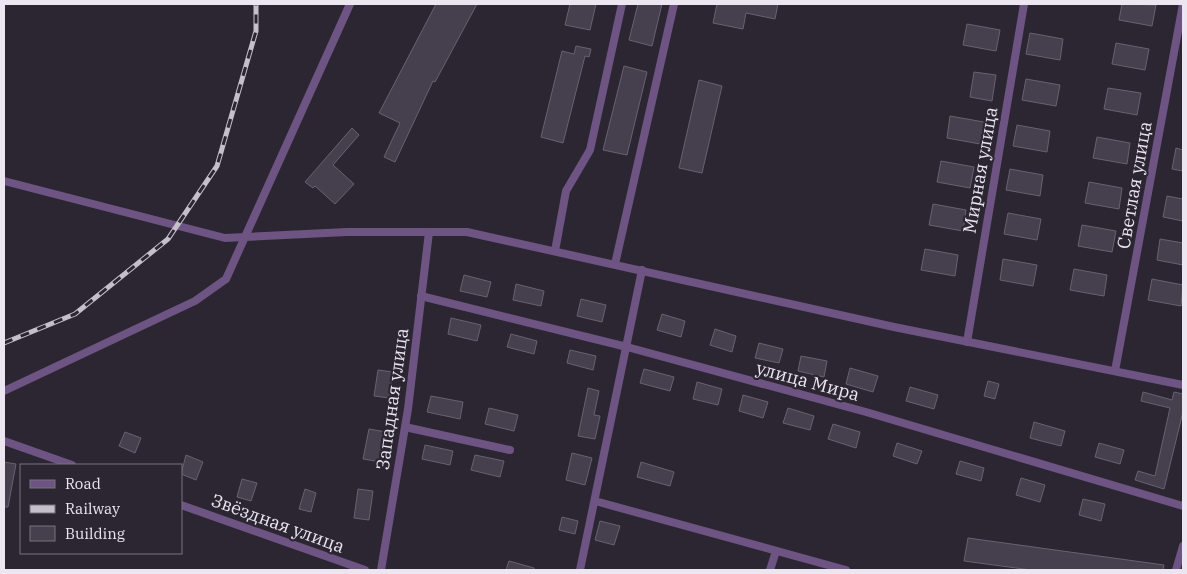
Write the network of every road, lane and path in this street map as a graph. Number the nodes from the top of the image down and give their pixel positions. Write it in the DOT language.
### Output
graph roads {
  1 [pos="350,4"];
  2 [pos="622,4"];
  3 [pos="674,4"];
  4 [pos="1024,4"];
  5 [pos="1183,4"];
  6 [pos="4,181"];
  7 [pos="429,232"];
  8 [pos="245,238"];
  9 [pos="555,251"];
  10 [pos="615,264"];
  11 [pos="642,270"];
  12 [pos="421,296"];
  13 [pos="966,342"];
  14 [pos="627,347"];
  15 [pos="1115,371"];
  16 [pos="1183,385"];
  17 [pos="4,391"];
  18 [pos="405,427"];
  19 [pos="4,441"];
  20 [pos="510,450"];
  21 [pos="69,464"];
  22 [pos="595,501"];
  23 [pos="182,504"];
  24 [pos="1183,506"];
  25 [pos="1183,546"];
  26 [pos="776,551"];
  27 [pos="365,570"];
  28 [pos="381,570"];
  29 [pos="580,570"];
  30 [pos="770,570"];
  31 [pos="846,570"];
  32 [pos="1176,570"];
  1 -- 8 [label="street"];
  2 -- 9 [label="street"];
  3 -- 10 [label="street"];
  4 -- 13 [label="street, Мирная улица"];
  5 -- 15 [label="street, Светлая улица"];
  6 -- 8 [label="street"];
  7 -- 8 [label="street"];
  7 -- 9 [label="street"];
  7 -- 12 [label="street, Западная улица"];
  8 -- 17 [label="street"];
  9 -- 10 [label="street"];
  10 -- 11 [label="street"];
  11 -- 13 [label="street"];
  11 -- 14 [label="street"];
  12 -- 14 [label="street, улица Мира"];
  12 -- 18 [label="street, Западная улица"];
  13 -- 15 [label="street"];
  14 -- 22 [label="street"];
  14 -- 24 [label="street, улица Мира"];
  15 -- 16 [label="street"];
  18 -- 20 [label="street"];
  18 -- 28 [label="street, Западная улица"];
  19 -- 21 [label="street"];
  22 -- 26 [label="street"];
  22 -- 29 [label="street"];
  23 -- 27 [label="street, Звёздная улица"];
  25 -- 32 [label="street"];
  26 -- 30 [label="street"];
  26 -- 31 [label="street"];
}
